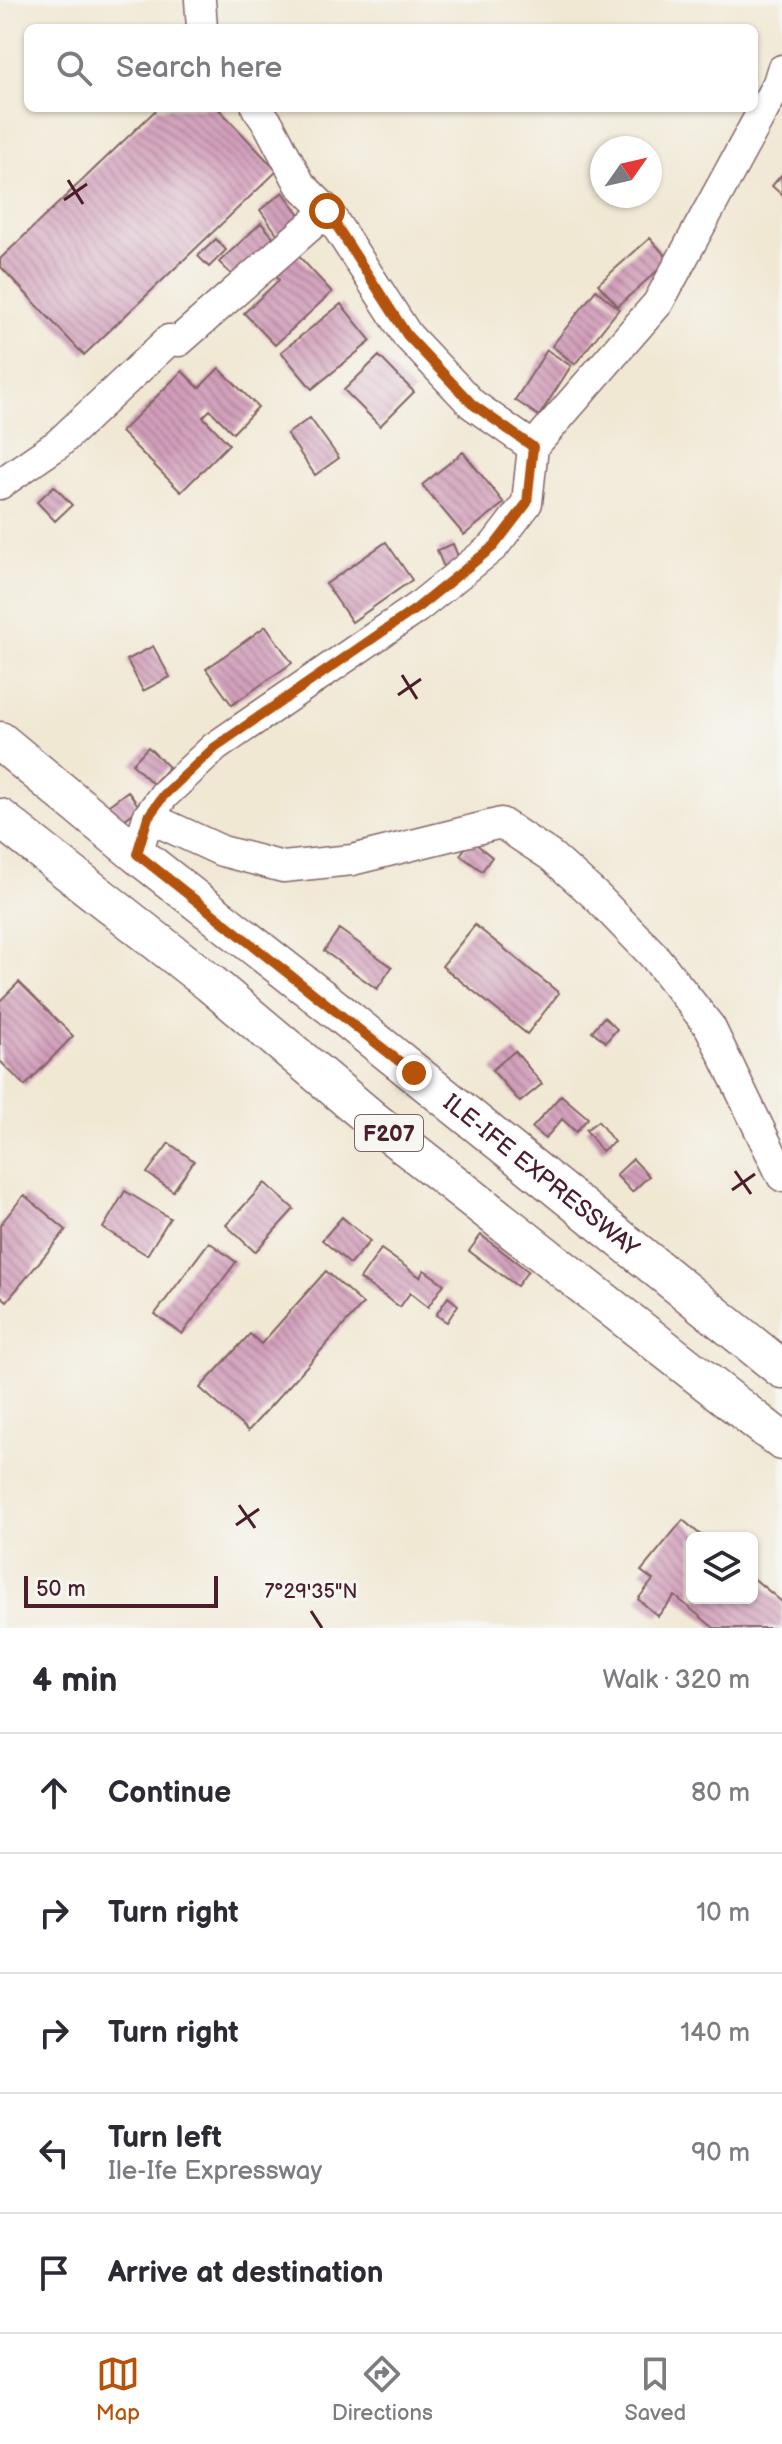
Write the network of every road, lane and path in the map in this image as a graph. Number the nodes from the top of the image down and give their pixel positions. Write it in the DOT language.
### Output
graph roads {
  1 [pos="200,0"];
  2 [pos="202,24"];
  3 [pos="781,79"];
  4 [pos="260,112"];
  5 [pos="327,211"];
  6 [pos="533,447"];
  7 [pos="0,484"];
  8 [pos="0,741"];
  9 [pos="148,817"];
  10 [pos="0,818"];
  11 [pos="137,854"];
  12 [pos="414,1073"];
  13 [pos="375,1122"];
  14 [pos="782,1176"];
  15 [pos="782,1369"];
  16 [pos="782,1441"];
  1 -- 2 [label="street"];
  3 -- 6 [label="street"];
  4 -- 5 [label="street"];
  5 -- 6 [label="street"];
  5 -- 7 [label="street"];
  6 -- 9 [label="street"];
  8 -- 11 [label="main road, ILE-IFE EXPRESSWAY / F207"];
  9 -- 11 [label="street"];
  9 -- 14 [label="street"];
  10 -- 13 [label="main road, F207"];
  11 -- 12 [label="main road, ILE-IFE EXPRESSWAY / F207"];
  12 -- 13 [label="main road"];
  12 -- 15 [label="main road, ILE-IFE EXPRESSWAY / F207"];
  13 -- 16 [label="main road, F207"];
}
